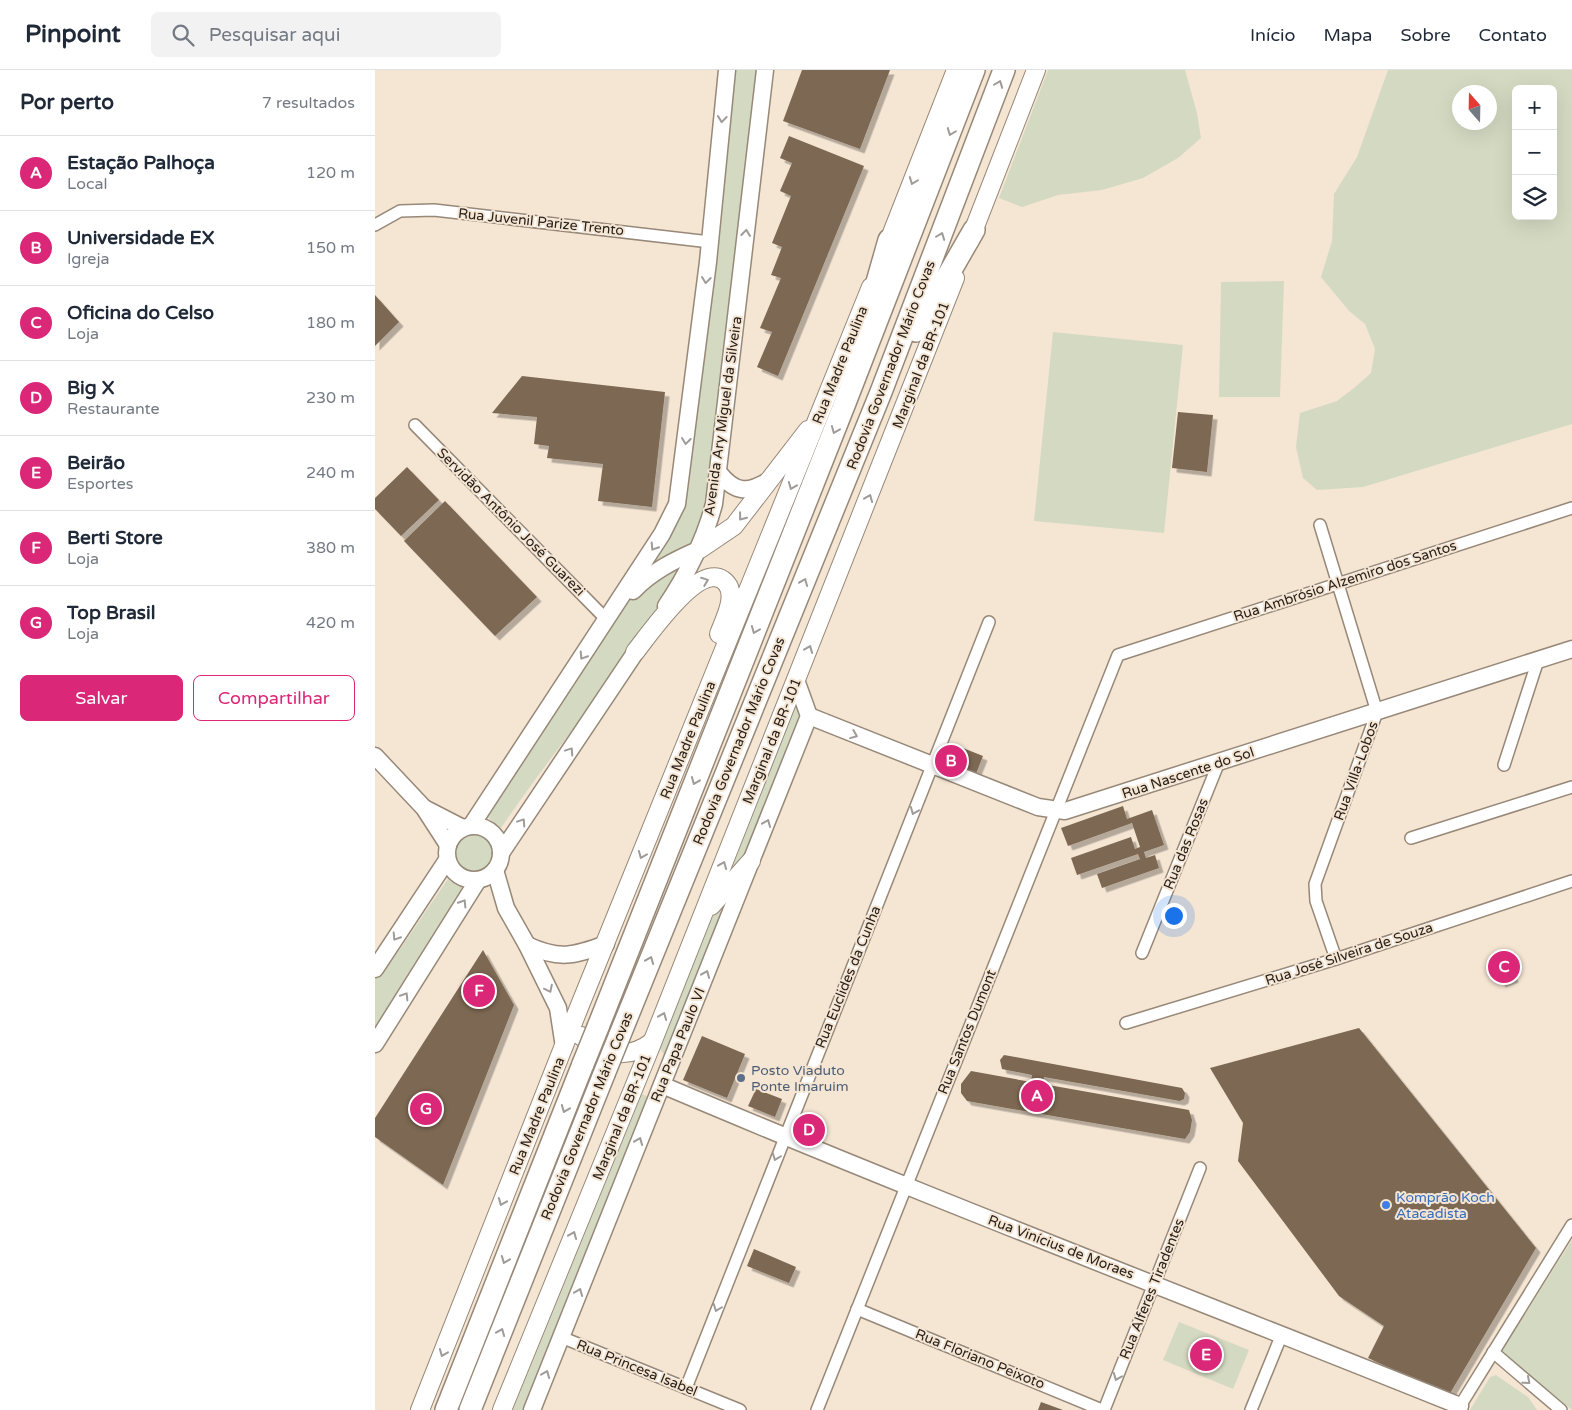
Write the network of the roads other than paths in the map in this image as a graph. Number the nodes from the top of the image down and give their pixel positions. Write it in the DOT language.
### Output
graph roads {
  1 [pos="727,70"];
  2 [pos="765,70"];
  3 [pos="956,70"];
  4 [pos="975,70"];
  5 [pos="1005,70"];
  6 [pos="1036,70"];
  7 [pos="375,225"];
  8 [pos="974,230"];
  9 [pos="889,240"];
  10 [pos="710,242"];
  11 [pos="881,392"];
  12 [pos="845,403"];
  13 [pos="823,409"];
  14 [pos="415,425"];
  15 [pos="719,473"];
  16 [pos="772,479"];
  17 [pos="1572,508"];
  18 [pos="1320,525"];
  19 [pos="700,549"];
  20 [pos="1339,583"];
  21 [pos="609,618"];
  22 [pos="989,622"];
  23 [pos="1572,649"];
  24 [pos="635,652"];
  25 [pos="1118,655"];
  26 [pos="1538,660"];
  27 [pos="796,680"];
  28 [pos="702,706"];
  29 [pos="1377,712"];
  30 [pos="809,716"];
  31 [pos="375,756"];
  32 [pos="1219,762"];
  33 [pos="1504,765"];
  34 [pos="932,766"];
  35 [pos="1572,787"];
  36 [pos="424,808"];
  37 [pos="1056,811"];
  38 [pos="467,827"];
  39 [pos="1411,838"];
  40 [pos="448,852"];
  41 [pos="501,853"];
  42 [pos="751,861"];
  43 [pos="485,877"];
  44 [pos="1572,881"];
  45 [pos="703,915"];
  46 [pos="606,944"];
  47 [pos="527,945"];
  48 [pos="1142,953"];
  49 [pos="1336,959"];
  50 [pos="375,969"];
  51 [pos="1126,1023"];
  52 [pos="572,1027"];
  53 [pos="652,1042"];
  54 [pos="375,1044"];
  55 [pos="564,1047"];
  56 [pos="637,1078"];
  57 [pos="662,1085"];
  58 [pos="784,1137"];
  59 [pos="1200,1168"];
  60 [pos="905,1187"];
  61 [pos="1572,1225"];
  62 [pos="1154,1283"];
  63 [pos="857,1309"];
  64 [pos="1282,1334"];
  65 [pos="561,1337"];
  66 [pos="1493,1352"];
  67 [pos="686,1388"];
  68 [pos="1458,1409"];
  69 [pos="420,1410"];
  70 [pos="446,1410"];
  71 [pos="470,1410"];
  72 [pos="502,1410"];
  73 [pos="532,1410"];
  74 [pos="740,1410"];
  75 [pos="817,1410"];
  76 [pos="1103,1410"];
  77 [pos="1251,1410"];
  78 [pos="1561,1410"];
  1 -- 10 [label="street, one-way"];
  15 -- 2 [label="street, Avenida Ary Miguel da Silveira, one-way"];
  3 -- 9 [label="main road, Rua Madre Paulina, one-way"];
  4 -- 12 [label="highway, Rodovia Governador Mário Covas, one-way"];
  11 -- 5 [label="highway, Rodovia Governador Mário Covas, one-way"];
  6 -- 8 [label="main road, Marginal da BR-101"];
  7 -- 10 [label="street, Rua Juvenil Parize Trento"];
  8 -- 11 [label="highway"];
  27 -- 8 [label="main road, Marginal da BR-101, one-way"];
  9 -- 12 [label="highway"];
  9 -- 13 [label="main road, Rua Madre Paulina"];
  10 -- 21 [label="street, one-way"];
  71 -- 11 [label="highway, Rodovia Governador Mário Covas, one-way, bridge"];
  12 -- 70 [label="highway, Rodovia Governador Mário Covas, one-way, bridge"];
  13 -- 16 [label="main road"];
  13 -- 28 [label="main road, Rua Madre Paulina, one-way"];
  14 -- 21 [label="street, Servidão Antônio José Guarezi"];
  15 -- 16 [label="street"];
  15 -- 19 [label="street, Avenida Ary Miguel da Silveira"];
  16 -- 19 [label="main road, one-way"];
  17 -- 20 [label="street, Rua Ambrósio Alzemiro dos Santos"];
  18 -- 20 [label="street, Rua Villa-Lobos"];
  19 -- 21 [label="street"];
  19 -- 24 [label="street, Avenida Ary Miguel da Silveira"];
  20 -- 25 [label="street, Rua Ambrósio Alzemiro dos Santos"];
  20 -- 29 [label="street, Rua Villa-Lobos"];
  21 -- 38 [label="street, one-way"];
  22 -- 34 [label="street, Rua Euclides da Cunha"];
  23 -- 26 [label="street, Rua Nascente do Sol"];
  24 -- 28 [label="main road, one-way"];
  41 -- 24 [label="street, Avenida Ary Miguel da Silveira, one-way"];
  25 -- 37 [label="street, Rua Santos Dumont"];
  26 -- 29 [label="street, Rua Nascente do Sol"];
  26 -- 33 [label="street"];
  27 -- 30 [label="street"];
  45 -- 27 [label="main road, Marginal da BR-101, one-way"];
  28 -- 46 [label="main road, Rua Madre Paulina, one-way"];
  29 -- 32 [label="street, Rua Nascente do Sol"];
  29 -- 49 [label="street, Rua Villa-Lobos"];
  30 -- 34 [label="street, Rua Nascente do Sol, one-way"];
  42 -- 30 [label="street, Rua Papa Paulo VI, one-way"];
  31 -- 36 [label="street"];
  32 -- 37 [label="street, Rua Nascente do Sol"];
  32 -- 48 [label="street, Rua das Rosas"];
  34 -- 37 [label="street, Rua Nascente do Sol"];
  34 -- 58 [label="street, Rua Euclides da Cunha, one-way"];
  35 -- 39 [label="street"];
  36 -- 38 [label="street"];
  36 -- 40 [label="street"];
  37 -- 60 [label="street, Rua Santos Dumont"];
  38 -- 40 [label="street"];
  38 -- 41 [label="street"];
  40 -- 43 [label="street"];
  40 -- 50 [label="street, one-way"];
  41 -- 43 [label="street"];
  42 -- 45 [label="main road"];
  57 -- 42 [label="street, Rua Papa Paulo VI, one-way"];
  43 -- 47 [label="street"];
  54 -- 43 [label="street, one-way"];
  44 -- 49 [label="street, Rua José Silveira de Souza"];
  53 -- 45 [label="main road, Marginal da BR-101, one-way"];
  46 -- 47 [label="street"];
  46 -- 52 [label="main road, Rua Madre Paulina"];
  47 -- 55 [label="street, one-way"];
  49 -- 51 [label="street, Rua José Silveira de Souza"];
  52 -- 53 [label="main road"];
  52 -- 55 [label="main road, Rua Madre Paulina"];
  53 -- 56 [label="main road, Marginal da BR-101"];
  55 -- 56 [label="main road"];
  55 -- 69 [label="main road, Rua Madre Paulina, one-way"];
  72 -- 56 [label="main road, Marginal da BR-101, one-way"];
  57 -- 58 [label="street, Rua Vinícius de Moraes"];
  65 -- 57 [label="street, Rua Papa Paulo VI, one-way"];
  58 -- 60 [label="street, Rua Vinícius de Moraes"];
  58 -- 67 [label="street, Rua Euclides da Cunha, one-way"];
  59 -- 62 [label="street, Rua Alferes Tiradentes"];
  60 -- 62 [label="street, Rua Vinícius de Moraes"];
  60 -- 63 [label="street, Rua Santos Dumont"];
  61 -- 66 [label="street"];
  62 -- 64 [label="street, Rua Vinícius de Moraes"];
  62 -- 76 [label="street, Rua Alferes Tiradentes, one-way"];
  63 -- 75 [label="street, Rua Santos Dumont"];
  63 -- 76 [label="street, Rua Floriano Peixoto"];
  64 -- 68 [label="street, Rua Vinícius de Moraes"];
  64 -- 77 [label="street"];
  65 -- 67 [label="street, Rua Princesa Isabel"];
  73 -- 65 [label="street, Rua Papa Paulo VI, one-way"];
  66 -- 68 [label="street"];
  66 -- 78 [label="street, one-way"];
  67 -- 74 [label="street, Rua Princesa Isabel"];
}
